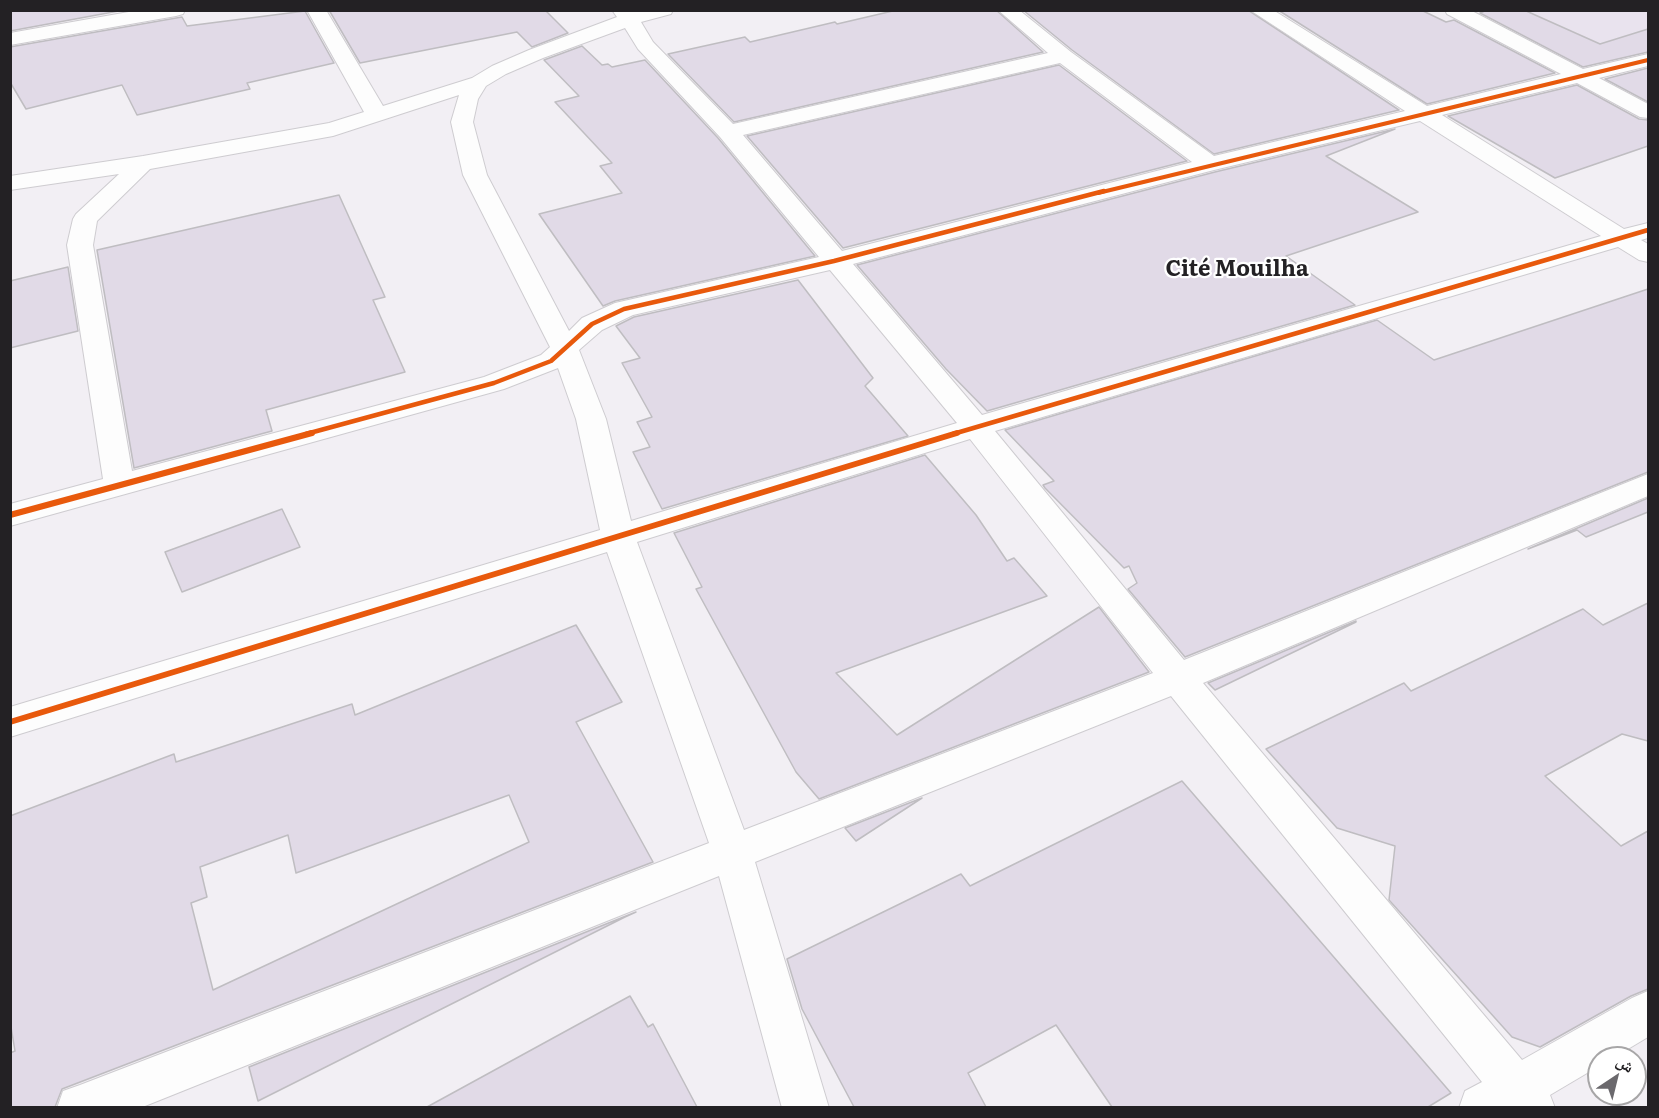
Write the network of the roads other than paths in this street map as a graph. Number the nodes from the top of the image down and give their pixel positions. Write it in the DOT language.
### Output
graph roads {
  1 [pos="176,10"];
  2 [pos="316,10"];
  3 [pos="664,10"];
  4 [pos="1007,10"];
  5 [pos="1260,10"];
  6 [pos="1454,10"];
  7 [pos="626,15"];
  8 [pos="10,39"];
  9 [pos="1064,56"];
  10 [pos="1648,60"];
  11 [pos="1582,76"];
  12 [pos="479,82"];
  13 [pos="1648,112"];
  14 [pos="377,115"];
  15 [pos="1424,115"];
  16 [pos="728,132"];
  17 [pos="143,163"];
  18 [pos="1210,165"];
  19 [pos="10,183"];
  20 [pos="1635,234"];
  21 [pos="1648,255"];
  22 [pos="834,261"];
  23 [pos="565,350"];
  24 [pos="976,427"];
  25 [pos="1648,484"];
  26 [pos="119,486"];
  27 [pos="10,515"];
  28 [pos="618,536"];
  29 [pos="1178,678"];
  30 [pos="10,722"];
  31 [pos="732,852"];
  32 [pos="1648,1013"];
  33 [pos="1510,1101"];
  34 [pos="80,1107"];
  35 [pos="806,1107"];
  1 -- 8 [label="street"];
  2 -- 14 [label="street"];
  3 -- 7 [label="street"];
  4 -- 9 [label="street"];
  5 -- 15 [label="street"];
  6 -- 11 [label="street"];
  7 -- 12 [label="street"];
  7 -- 16 [label="street"];
  9 -- 16 [label="street"];
  9 -- 18 [label="street"];
  10 -- 11 [label="street"];
  11 -- 13 [label="street"];
  11 -- 15 [label="street"];
  12 -- 14 [label="street"];
  12 -- 23 [label="street"];
  14 -- 17 [label="street"];
  15 -- 18 [label="street"];
  15 -- 20 [label="street"];
  16 -- 22 [label="street"];
  17 -- 19 [label="street"];
  17 -- 26 [label="street"];
  18 -- 22 [label="street"];
  20 -- 21 [label="street"];
  20 -- 24 [label="street"];
  22 -- 23 [label="street"];
  22 -- 24 [label="street"];
  23 -- 26 [label="street"];
  23 -- 28 [label="street"];
  24 -- 28 [label="street"];
  24 -- 29 [label="street"];
  25 -- 29 [label="street"];
  26 -- 27 [label="street"];
  28 -- 30 [label="street"];
  28 -- 31 [label="street"];
  29 -- 31 [label="street"];
  29 -- 33 [label="street"];
  31 -- 34 [label="street"];
  31 -- 35 [label="street"];
  32 -- 33 [label="street"];
}
